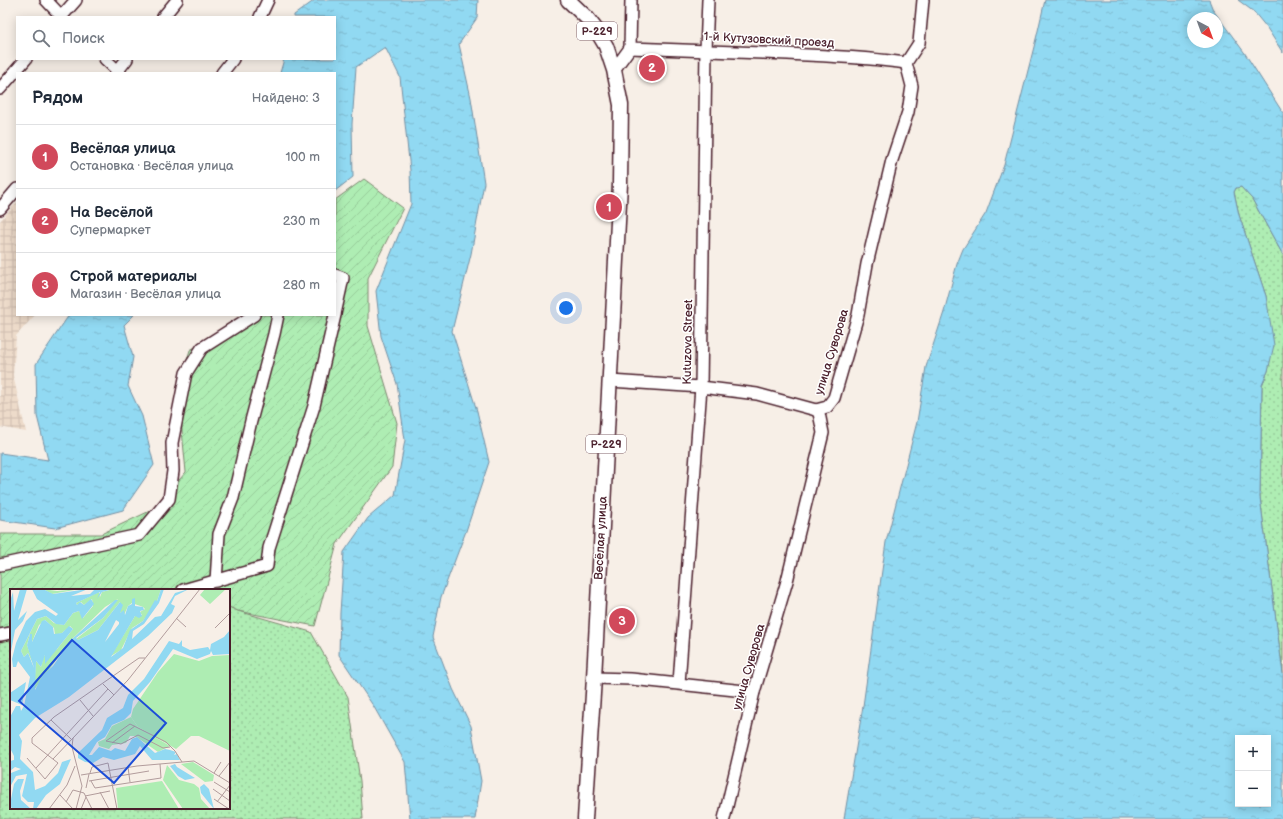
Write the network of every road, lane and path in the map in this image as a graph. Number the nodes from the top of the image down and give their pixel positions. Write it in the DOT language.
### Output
graph roads {
  1 [pos="46,0"];
  2 [pos="76,0"];
  3 [pos="177,0"];
  4 [pos="268,0"];
  5 [pos="568,0"];
  6 [pos="631,0"];
  7 [pos="708,0"];
  8 [pos="923,0"];
  9 [pos="60,16"];
  10 [pos="62,16"];
  11 [pos="164,16"];
  12 [pos="260,16"];
  13 [pos="630,48"];
  14 [pos="706,50"];
  15 [pos="25,60"];
  16 [pos="106,60"];
  17 [pos="126,60"];
  18 [pos="232,60"];
  19 [pos="906,63"];
  20 [pos="614,70"];
  21 [pos="117,72"];
  22 [pos="223,72"];
  23 [pos="0,89"];
  24 [pos="16,190"];
  25 [pos="0,209"];
  26 [pos="336,276"];
  27 [pos="336,310"];
  28 [pos="252,316"];
  29 [pos="278,316"];
  30 [pos="335,316"];
  31 [pos="610,381"];
  32 [pos="701,387"];
  33 [pos="816,410"];
  34 [pos="0,565"];
  35 [pos="216,581"];
  36 [pos="187,589"];
  37 [pos="10,632"];
  38 [pos="0,635"];
  39 [pos="594,678"];
  40 [pos="679,683"];
  41 [pos="754,692"];
  42 [pos="585,819"];
  43 [pos="724,819"];
  1 -- 9 [label="street"];
  2 -- 10 [label="street"];
  3 -- 11 [label="street"];
  4 -- 12 [label="street"];
  5 -- 20 [label="main road, Р-229"];
  6 -- 13 [label="street"];
  7 -- 14 [label="street, Kutuzova Street"];
  8 -- 19 [label="street"];
  13 -- 14 [label="street, 1-й Кутузовский проезд"];
  13 -- 20 [label="street"];
  14 -- 19 [label="street, 1-й Кутузовский проезд"];
  14 -- 32 [label="street, Kutuzova Street"];
  15 -- 23 [label="street"];
  16 -- 21 [label="street"];
  17 -- 21 [label="street"];
  18 -- 22 [label="street"];
  19 -- 33 [label="street, улица Суворова"];
  20 -- 31 [label="main road, Весёлая улица / Р-229"];
  24 -- 25 [label="street"];
  26 -- 27 [label="street"];
  28 -- 34 [label="street"];
  29 -- 35 [label="street"];
  30 -- 35 [label="street"];
  31 -- 32 [label="street"];
  31 -- 39 [label="main road, Весёлая улица / Р-229"];
  32 -- 33 [label="street"];
  32 -- 40 [label="street, Kutuzova Street"];
  33 -- 41 [label="street, улица Суворова"];
  35 -- 36 [label="street"];
  37 -- 38 [label="street"];
  39 -- 40 [label="street"];
  39 -- 42 [label="main road, Весёлая улица / Р-229"];
  40 -- 41 [label="street"];
  41 -- 43 [label="street, улица Суворова"];
}
